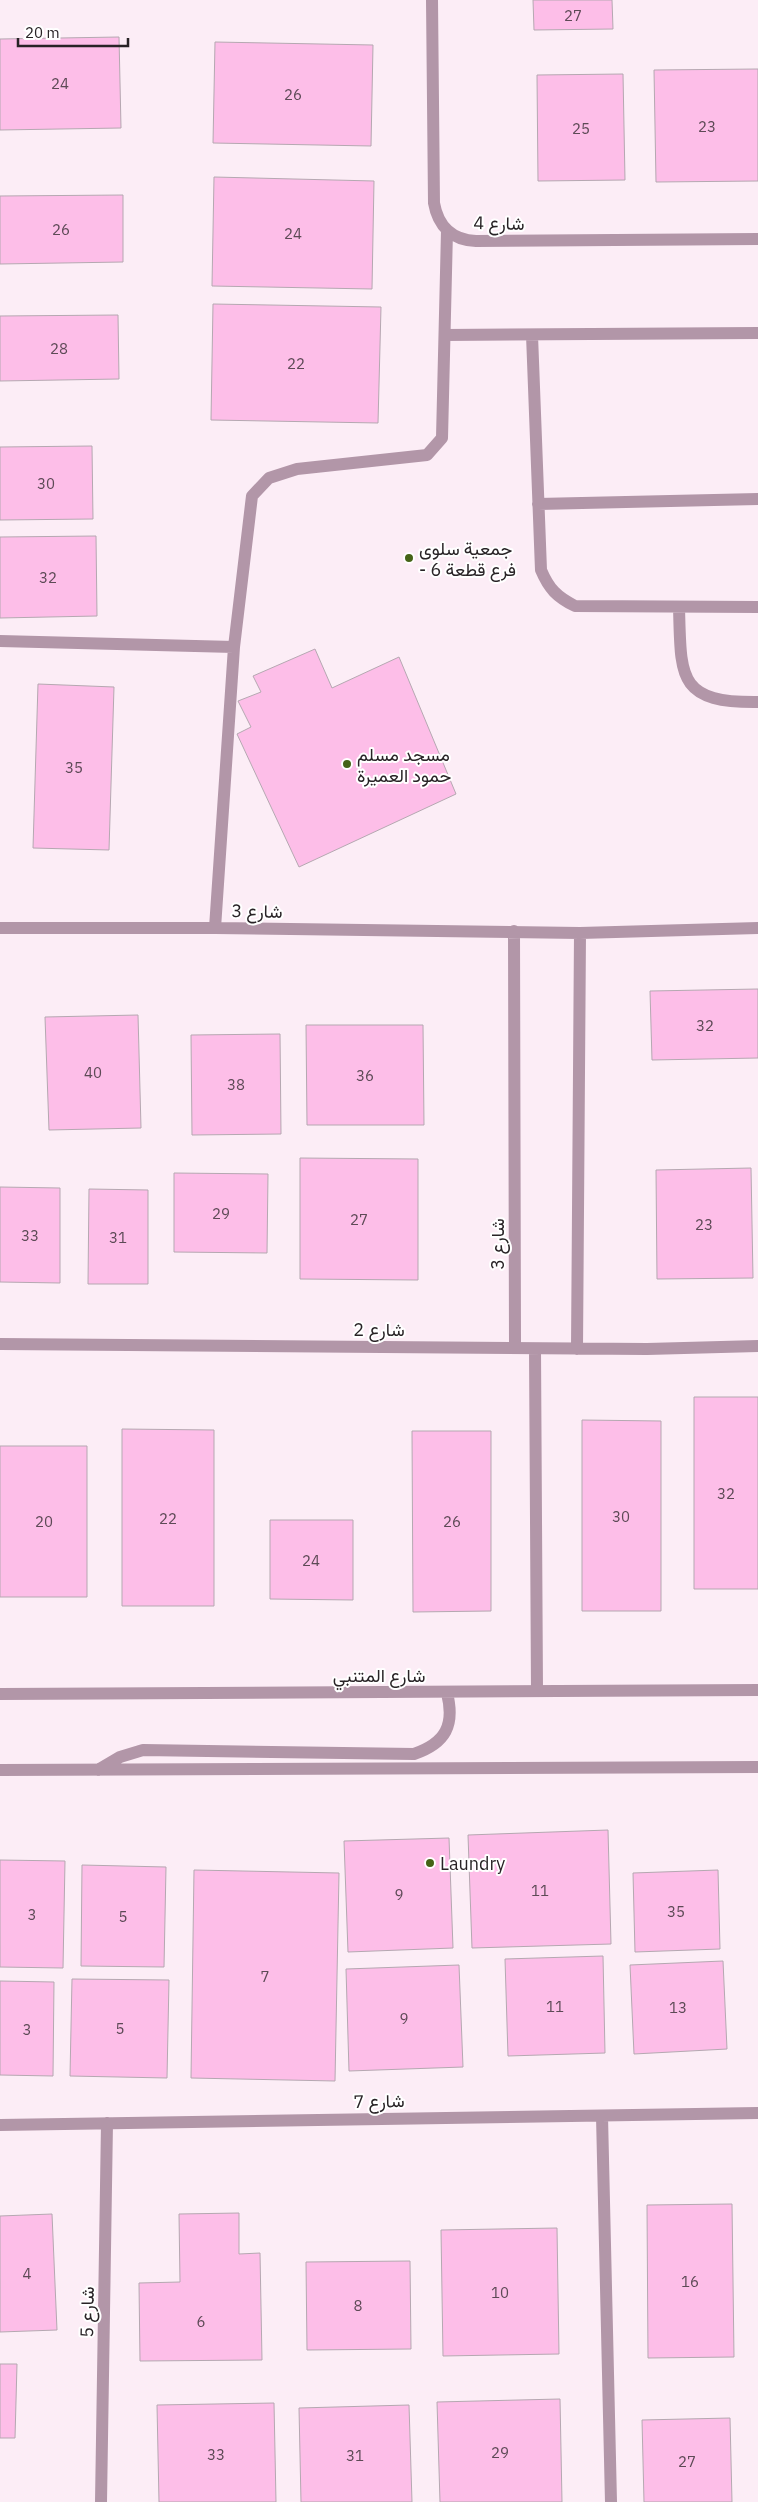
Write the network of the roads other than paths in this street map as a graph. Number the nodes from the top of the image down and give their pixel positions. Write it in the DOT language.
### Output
graph roads {
  1 [pos="432,0"];
  2 [pos="447,231"];
  3 [pos="758,239"];
  4 [pos="758,333"];
  5 [pos="445,335"];
  6 [pos="532,335"];
  7 [pos="758,499"];
  8 [pos="538,504"];
  9 [pos="679,607"];
  10 [pos="758,607"];
  11 [pos="0,641"];
  12 [pos="234,647"];
  13 [pos="758,702"];
  14 [pos="0,928"];
  15 [pos="215,928"];
  16 [pos="758,928"];
  17 [pos="514,931"];
  18 [pos="580,933"];
  19 [pos="0,1344"];
  20 [pos="758,1346"];
  21 [pos="515,1348"];
  22 [pos="535,1349"];
  23 [pos="577,1349"];
  24 [pos="537,1690"];
  25 [pos="758,1690"];
  26 [pos="446,1692"];
  27 [pos="0,1694"];
  28 [pos="758,1767"];
  29 [pos="0,1770"];
  30 [pos="98,1770"];
  31 [pos="758,2113"];
  32 [pos="602,2116"];
  33 [pos="107,2123"];
  34 [pos="0,2125"];
  35 [pos="101,2502"];
  36 [pos="611,2502"];
  1 -- 2 [label="street, شارع 4"];
  2 -- 3 [label="street, شارع 4"];
  2 -- 5 [label="street"];
  4 -- 6 [label="street"];
  5 -- 6 [label="street"];
  5 -- 12 [label="street"];
  6 -- 8 [label="street"];
  7 -- 8 [label="street"];
  8 -- 9 [label="street"];
  9 -- 10 [label="street"];
  9 -- 13 [label="street"];
  11 -- 12 [label="street"];
  12 -- 15 [label="street"];
  14 -- 15 [label="street, شارع 3"];
  15 -- 17 [label="street, شارع 3"];
  16 -- 18 [label="street, شارع 3"];
  17 -- 18 [label="street, شارع 3"];
  17 -- 21 [label="street, شارع 3"];
  18 -- 23 [label="street"];
  19 -- 21 [label="street, شارع 2"];
  20 -- 23 [label="street, شارع 2"];
  21 -- 22 [label="street, شارع 2"];
  22 -- 23 [label="street, شارع 2"];
  22 -- 24 [label="street"];
  24 -- 25 [label="street, شارع المتنبي"];
  24 -- 26 [label="street, شارع المتنبي"];
  26 -- 27 [label="street, شارع المتنبي"];
  26 -- 30 [label="street"];
  28 -- 30 [label="street"];
  29 -- 30 [label="street"];
  31 -- 32 [label="street, شارع 7"];
  32 -- 33 [label="street, شارع 7"];
  32 -- 36 [label="street"];
  33 -- 34 [label="street, شارع 7"];
  33 -- 35 [label="street, شارع 5"];
}
